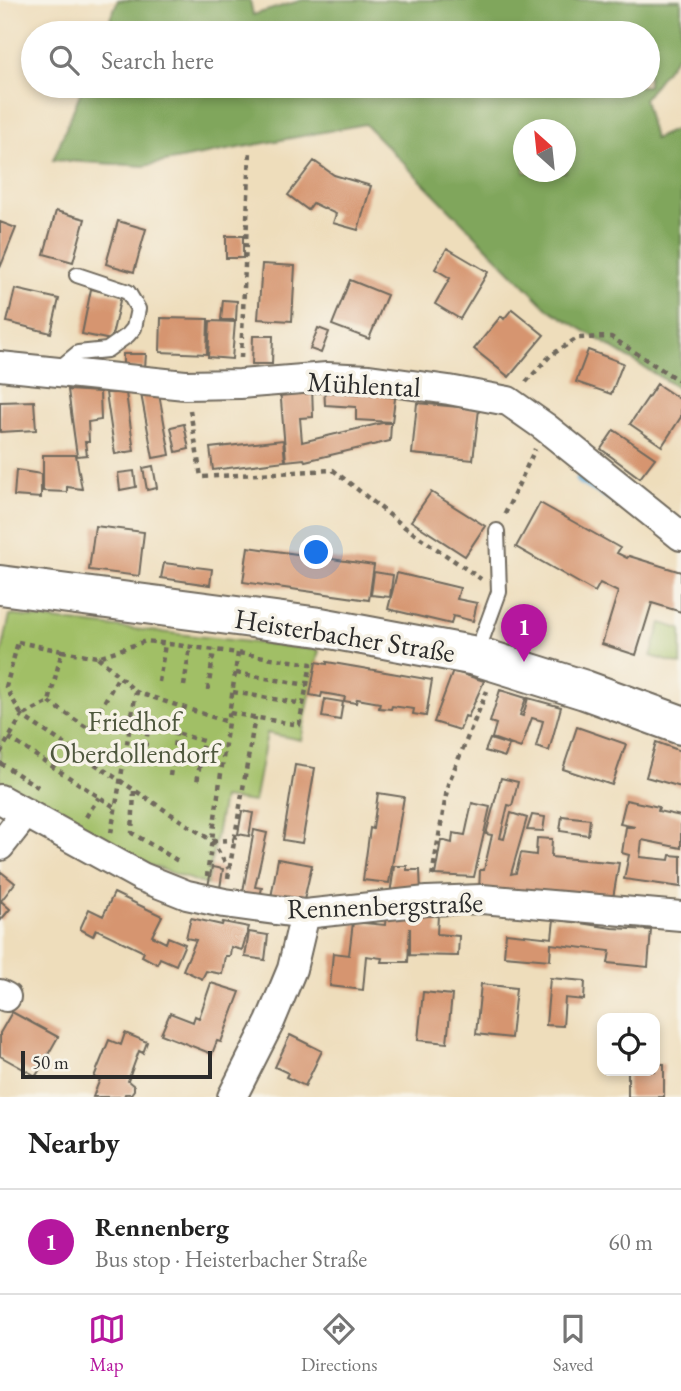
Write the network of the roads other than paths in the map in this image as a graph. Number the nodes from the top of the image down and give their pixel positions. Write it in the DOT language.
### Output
graph roads {
  1 [pos="77,275"];
  2 [pos="0,366"];
  3 [pos="56,371"];
  4 [pos="497,531"];
  5 [pos="681,536"];
  6 [pos="0,585"];
  7 [pos="487,659"];
  8 [pos="681,725"];
  9 [pos="0,799"];
  10 [pos="26,813"];
  11 [pos="0,846"];
  12 [pos="305,914"];
  13 [pos="681,916"];
  14 [pos="232,1097"];
  1 -- 3 [label="lane"];
  2 -- 3 [label="street, Mühlental"];
  3 -- 5 [label="street, Mühlental"];
  4 -- 7 [label="lane"];
  6 -- 7 [label="main road, Heisterbacher Straße"];
  7 -- 8 [label="main road, Heisterbacher Straße"];
  9 -- 10 [label="street, Rennenbergstraße"];
  10 -- 11 [label="street"];
  10 -- 12 [label="street, Rennenbergstraße"];
  12 -- 13 [label="street, Rennenbergstraße"];
  12 -- 14 [label="street"];
}
